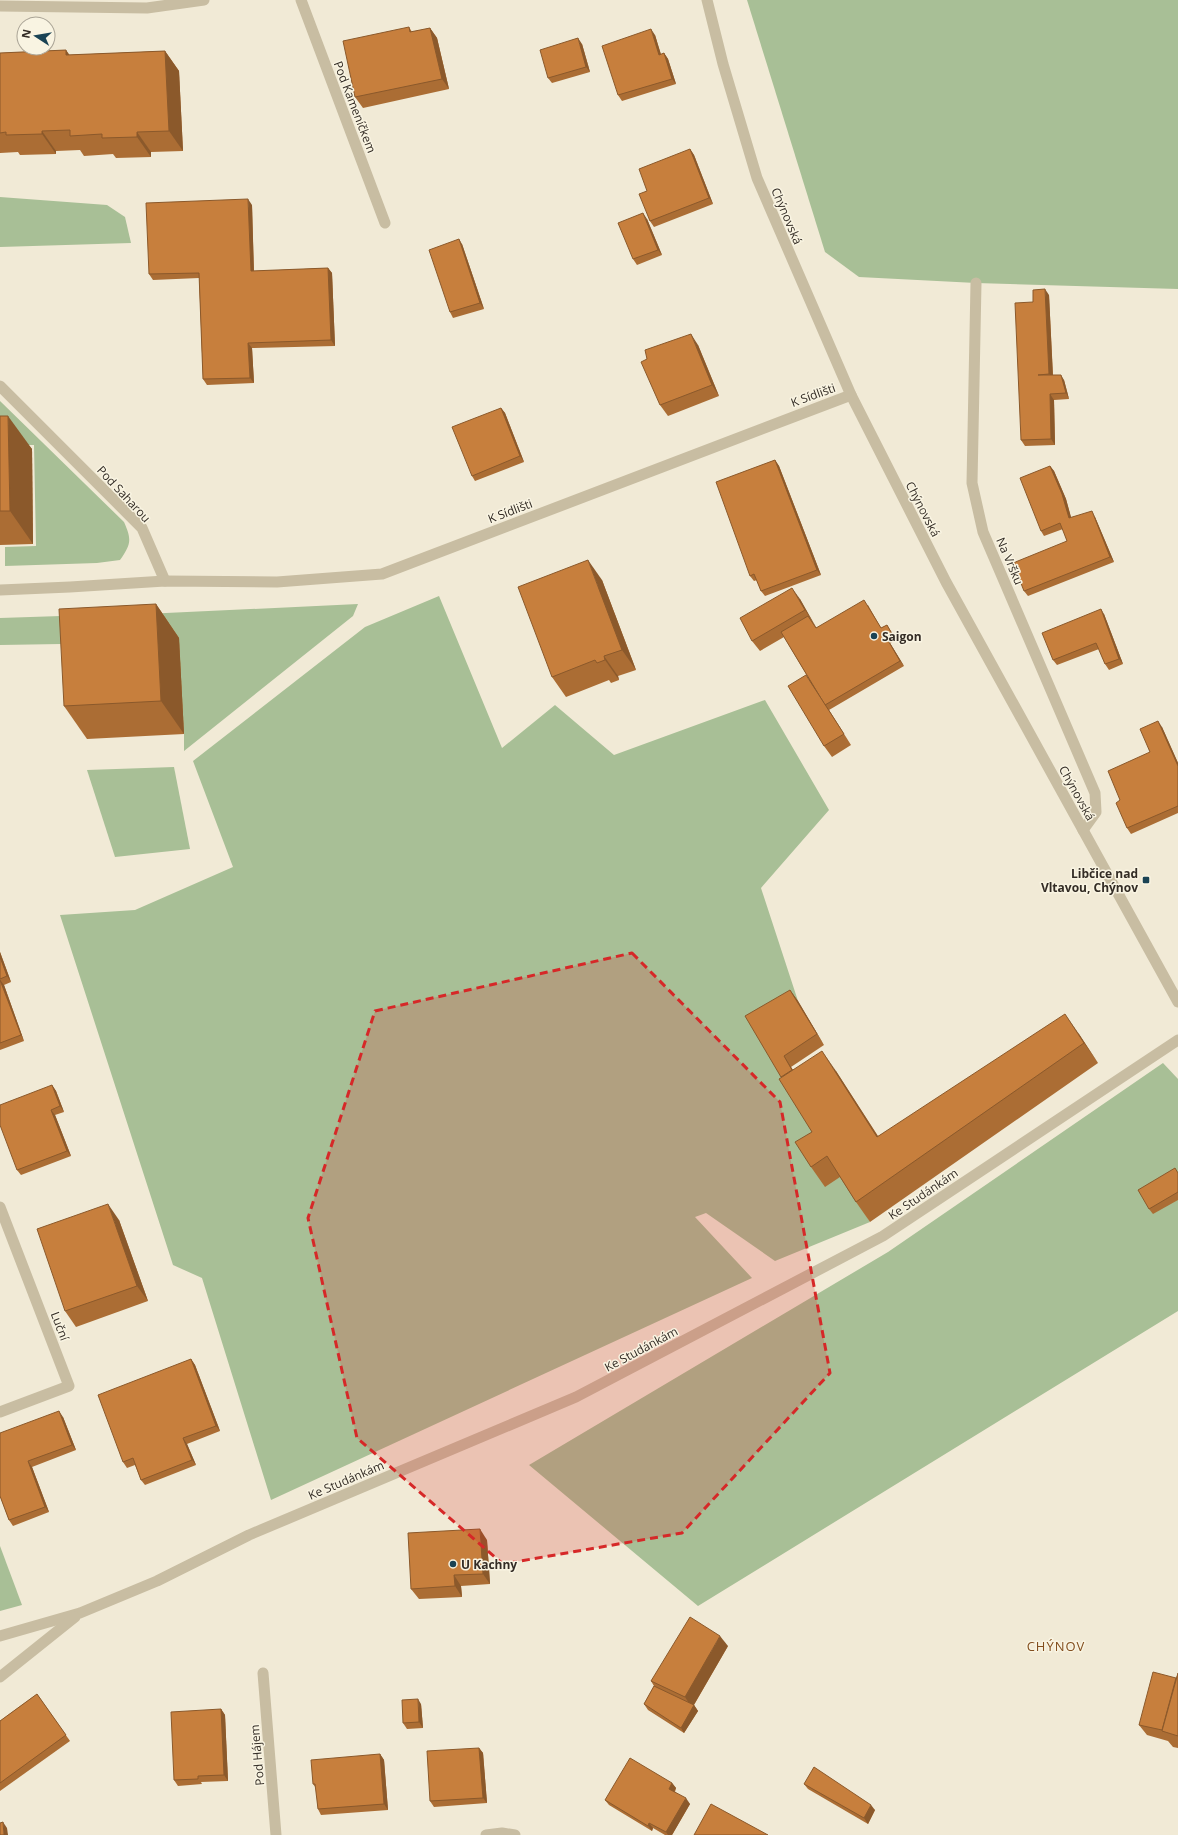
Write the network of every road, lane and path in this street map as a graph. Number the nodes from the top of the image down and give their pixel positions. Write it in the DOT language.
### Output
graph roads {
  1 [pos="204,0"];
  2 [pos="300,0"];
  3 [pos="707,0"];
  4 [pos="0,6"];
  5 [pos="385,223"];
  6 [pos="976,283"];
  7 [pos="0,386"];
  8 [pos="851,396"];
  9 [pos="165,581"];
  10 [pos="0,590"];
  11 [pos="1083,830"];
  12 [pos="1178,1002"];
  13 [pos="1178,1040"];
  14 [pos="0,1206"];
  15 [pos="0,1412"];
  16 [pos="80,1613"];
  17 [pos="0,1636"];
  18 [pos="263,1673"];
  19 [pos="0,1677"];
  20 [pos="276,1835"];
  21 [pos="486,1835"];
  22 [pos="515,1835"];
  1 -- 4 [label="street"];
  2 -- 5 [label="street, Pod Kameníčkem"];
  3 -- 8 [label="street, Chýnovská"];
  6 -- 11 [label="street, Na Vršku"];
  7 -- 9 [label="street, Pod Saharou"];
  8 -- 9 [label="street, K Sídlišti"];
  8 -- 11 [label="street, Chýnovská"];
  9 -- 10 [label="street"];
  11 -- 12 [label="street, Chýnovská"];
  13 -- 16 [label="street, Ke Studánkám"];
  14 -- 15 [label="street, Luční"];
  16 -- 17 [label="street, Ke Studánkám"];
  16 -- 19 [label="street, Ke Studánkám"];
  18 -- 20 [label="street, Pod Hájem"];
  21 -- 22 [label="street"];
}
